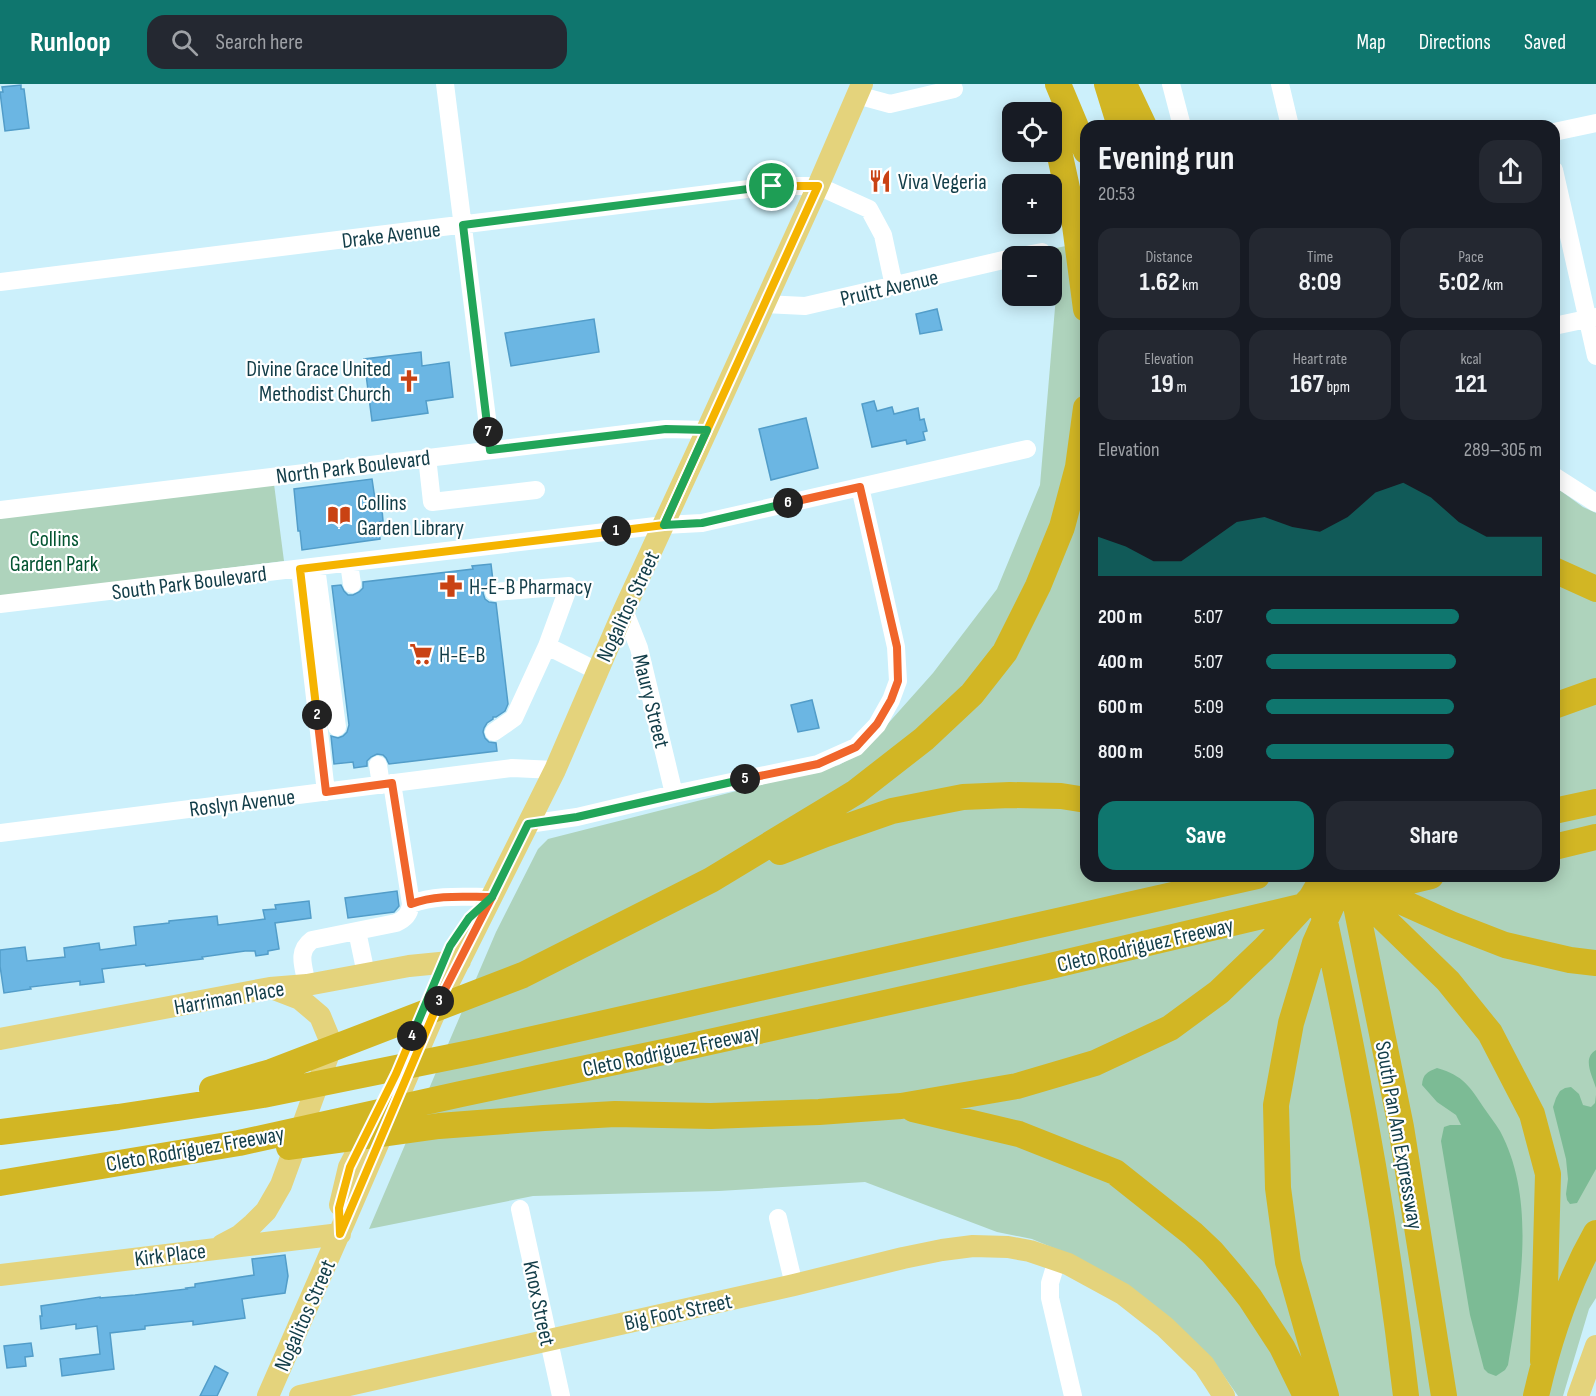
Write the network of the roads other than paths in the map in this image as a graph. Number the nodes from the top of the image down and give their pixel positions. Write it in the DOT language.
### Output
graph roads {
  1 [pos="445,84"];
  2 [pos="1042,84"];
  3 [pos="1058,84"];
  4 [pos="1107,84"];
  5 [pos="1124,84"];
  6 [pos="1280,84"];
  7 [pos="954,89"];
  8 [pos="859,90"];
  9 [pos="1173,92"];
  10 [pos="1047,102"];
  11 [pos="1118,120"];
  12 [pos="1141,120"];
  13 [pos="1180,120"];
  14 [pos="1289,120"];
  15 [pos="1596,123"];
  16 [pos="1560,131"];
  17 [pos="1080,137"];
  18 [pos="1061,162"];
  19 [pos="818,186"];
  20 [pos="1560,193"];
  21 [pos="463,225"];
  22 [pos="1002,260"];
  23 [pos="1080,263"];
  24 [pos="0,282"];
  25 [pos="894,286"];
  26 [pos="764,304"];
  27 [pos="1592,318"];
  28 [pos="1560,325"];
  29 [pos="1596,356"];
  30 [pos="707,430"];
  31 [pos="1027,449"];
  32 [pos="490,450"];
  33 [pos="1080,452"];
  34 [pos="427,457"];
  35 [pos="1560,480"];
  36 [pos="860,487"];
  37 [pos="536,490"];
  38 [pos="1596,503"];
  39 [pos="0,510"];
  40 [pos="664,525"];
  41 [pos="349,563"];
  42 [pos="308,568"];
  43 [pos="1560,573"];
  44 [pos="352,584"];
  45 [pos="1596,589"];
  46 [pos="495,592"];
  47 [pos="0,604"];
  48 [pos="624,610"];
  49 [pos="547,646"];
  50 [pos="597,671"];
  51 [pos="1596,691"];
  52 [pos="1560,704"];
  53 [pos="337,727"];
  54 [pos="494,732"];
  55 [pos="378,765"];
  56 [pos="555,770"];
  57 [pos="386,784"];
  58 [pos="326,792"];
  59 [pos="674,794"];
  60 [pos="1080,799"];
  61 [pos="1596,801"];
  62 [pos="1560,810"];
  63 [pos="528,824"];
  64 [pos="0,833"];
  65 [pos="1596,837"];
  66 [pos="1560,846"];
  67 [pos="711,880"];
  68 [pos="1230,882"];
  69 [pos="1317,882"];
  70 [pos="1320,882"];
  71 [pos="1326,882"];
  72 [pos="1351,882"];
  73 [pos="1369,882"];
  74 [pos="1382,882"];
  75 [pos="1341,887"];
  76 [pos="492,897"];
  77 [pos="411,904"];
  78 [pos="357,931"];
  79 [pos="451,962"];
  80 [pos="1596,963"];
  81 [pos="366,974"];
  82 [pos="307,985"];
  83 [pos="270,988"];
  84 [pos="0,1039"];
  85 [pos="267,1083"];
  86 [pos="901,1106"];
  87 [pos="0,1132"];
  88 [pos="235,1149"];
  89 [pos="4,1182"];
  90 [pos="520,1209"];
  91 [pos="778,1218"];
  92 [pos="1596,1233"];
  93 [pos="340,1234"];
  94 [pos="216,1249"];
  95 [pos="1056,1260"];
  96 [pos="0,1275"];
  97 [pos="794,1285"];
  98 [pos="548,1340"];
  99 [pos="1596,1346"];
  100 [pos="1543,1361"];
  101 [pos="268,1396"];
  102 [pos="300,1396"];
  103 [pos="561,1396"];
  104 [pos="1073,1396"];
  105 [pos="1224,1396"];
  106 [pos="1306,1396"];
  107 [pos="1326,1396"];
  108 [pos="1406,1396"];
  109 [pos="1444,1396"];
  110 [pos="1536,1396"];
  111 [pos="1578,1396"];
  1 -- 21 [label="street"];
  2 -- 10 [label="highway"];
  3 -- 17 [label="highway"];
  4 -- 11 [label="highway"];
  5 -- 12 [label="highway"];
  6 -- 14 [label="street"];
  7 -- 8 [label="street"];
  8 -- 19 [label="main road, Nogalitos Street"];
  9 -- 13 [label="street"];
  15 -- 16 [label="street"];
  18 -- 23 [label="highway"];
  19 -- 21 [label="street, Drake Avenue"];
  19 -- 25 [label="street"];
  19 -- 26 [label="main road, Nogalitos Street"];
  20 -- 27 [label="street"];
  21 -- 24 [label="street, Drake Avenue"];
  21 -- 32 [label="street"];
  22 -- 25 [label="street, Pruitt Avenue"];
  25 -- 26 [label="street, Pruitt Avenue"];
  26 -- 30 [label="main road, Nogalitos Street"];
  27 -- 28 [label="street"];
  27 -- 29 [label="street"];
  30 -- 32 [label="street, North Park Boulevard"];
  30 -- 40 [label="main road, Nogalitos Street"];
  31 -- 36 [label="street, South Park Boulevard"];
  32 -- 34 [label="street, North Park Boulevard"];
  33 -- 67 [label="highway"];
  34 -- 37 [label="street"];
  34 -- 39 [label="street, North Park Boulevard"];
  35 -- 38 [label="street"];
  36 -- 40 [label="street, South Park Boulevard"];
  36 -- 59 [label="street"];
  40 -- 41 [label="street, South Park Boulevard"];
  40 -- 48 [label="main road, Nogalitos Street"];
  41 -- 42 [label="street, South Park Boulevard"];
  41 -- 44 [label="street"];
  42 -- 47 [label="street, South Park Boulevard"];
  42 -- 53 [label="street"];
  42 -- 58 [label="street"];
  43 -- 45 [label="highway"];
  46 -- 49 [label="street"];
  48 -- 50 [label="main road, Nogalitos Street"];
  48 -- 59 [label="street, Maury Street"];
  49 -- 50 [label="street"];
  49 -- 54 [label="street"];
  50 -- 56 [label="main road, Nogalitos Street"];
  51 -- 52 [label="highway"];
  55 -- 57 [label="street"];
  56 -- 57 [label="street, Roslyn Avenue"];
  56 -- 63 [label="main road, Nogalitos Street"];
  57 -- 58 [label="street, Roslyn Avenue"];
  57 -- 77 [label="street"];
  58 -- 64 [label="street, Roslyn Avenue"];
  59 -- 63 [label="street"];
  60 -- 67 [label="highway"];
  61 -- 62 [label="highway"];
  63 -- 76 [label="main road, Nogalitos Street"];
  65 -- 66 [label="highway"];
  67 -- 85 [label="highway"];
  68 -- 85 [label="highway, Cleto Rodriguez Freeway"];
  69 -- 108 [label="highway, South Pan Am Expressway"];
  70 -- 86 [label="highway"];
  71 -- 100 [label="highway"];
  72 -- 109 [label="highway, South Pan Am Expressway"];
  73 -- 80 [label="highway"];
  74 -- 75 [label="highway, Cleto Rodriguez Freeway"];
  75 -- 88 [label="highway, Cleto Rodriguez Freeway"];
  75 -- 107 [label="highway"];
  76 -- 77 [label="street"];
  76 -- 79 [label="main road, Nogalitos Street"];
  77 -- 78 [label="street"];
  78 -- 81 [label="street"];
  78 -- 82 [label="street"];
  79 -- 81 [label="main road, Harriman Place"];
  79 -- 93 [label="main road, Nogalitos Street"];
  81 -- 82 [label="main road, Harriman Place"];
  82 -- 83 [label="main road, Harriman Place"];
  83 -- 84 [label="main road, Harriman Place"];
  83 -- 94 [label="main road"];
  85 -- 87 [label="highway, Cleto Rodriguez Freeway"];
  86 -- 88 [label="highway"];
  86 -- 106 [label="highway"];
  88 -- 89 [label="highway"];
  90 -- 98 [label="street, Knox Street"];
  91 -- 97 [label="street"];
  92 -- 100 [label="highway"];
  93 -- 94 [label="main road, Kirk Place"];
  93 -- 101 [label="main road, Nogalitos Street"];
  94 -- 96 [label="main road, Kirk Place"];
  95 -- 97 [label="main road, Big Foot Street"];
  95 -- 104 [label="street"];
  95 -- 105 [label="main road, Big Foot Street"];
  97 -- 98 [label="main road, Big Foot Street"];
  98 -- 102 [label="main road, Big Foot Street"];
  98 -- 103 [label="street, Knox Street"];
  99 -- 111 [label="main road"];
  100 -- 110 [label="highway"];
}
